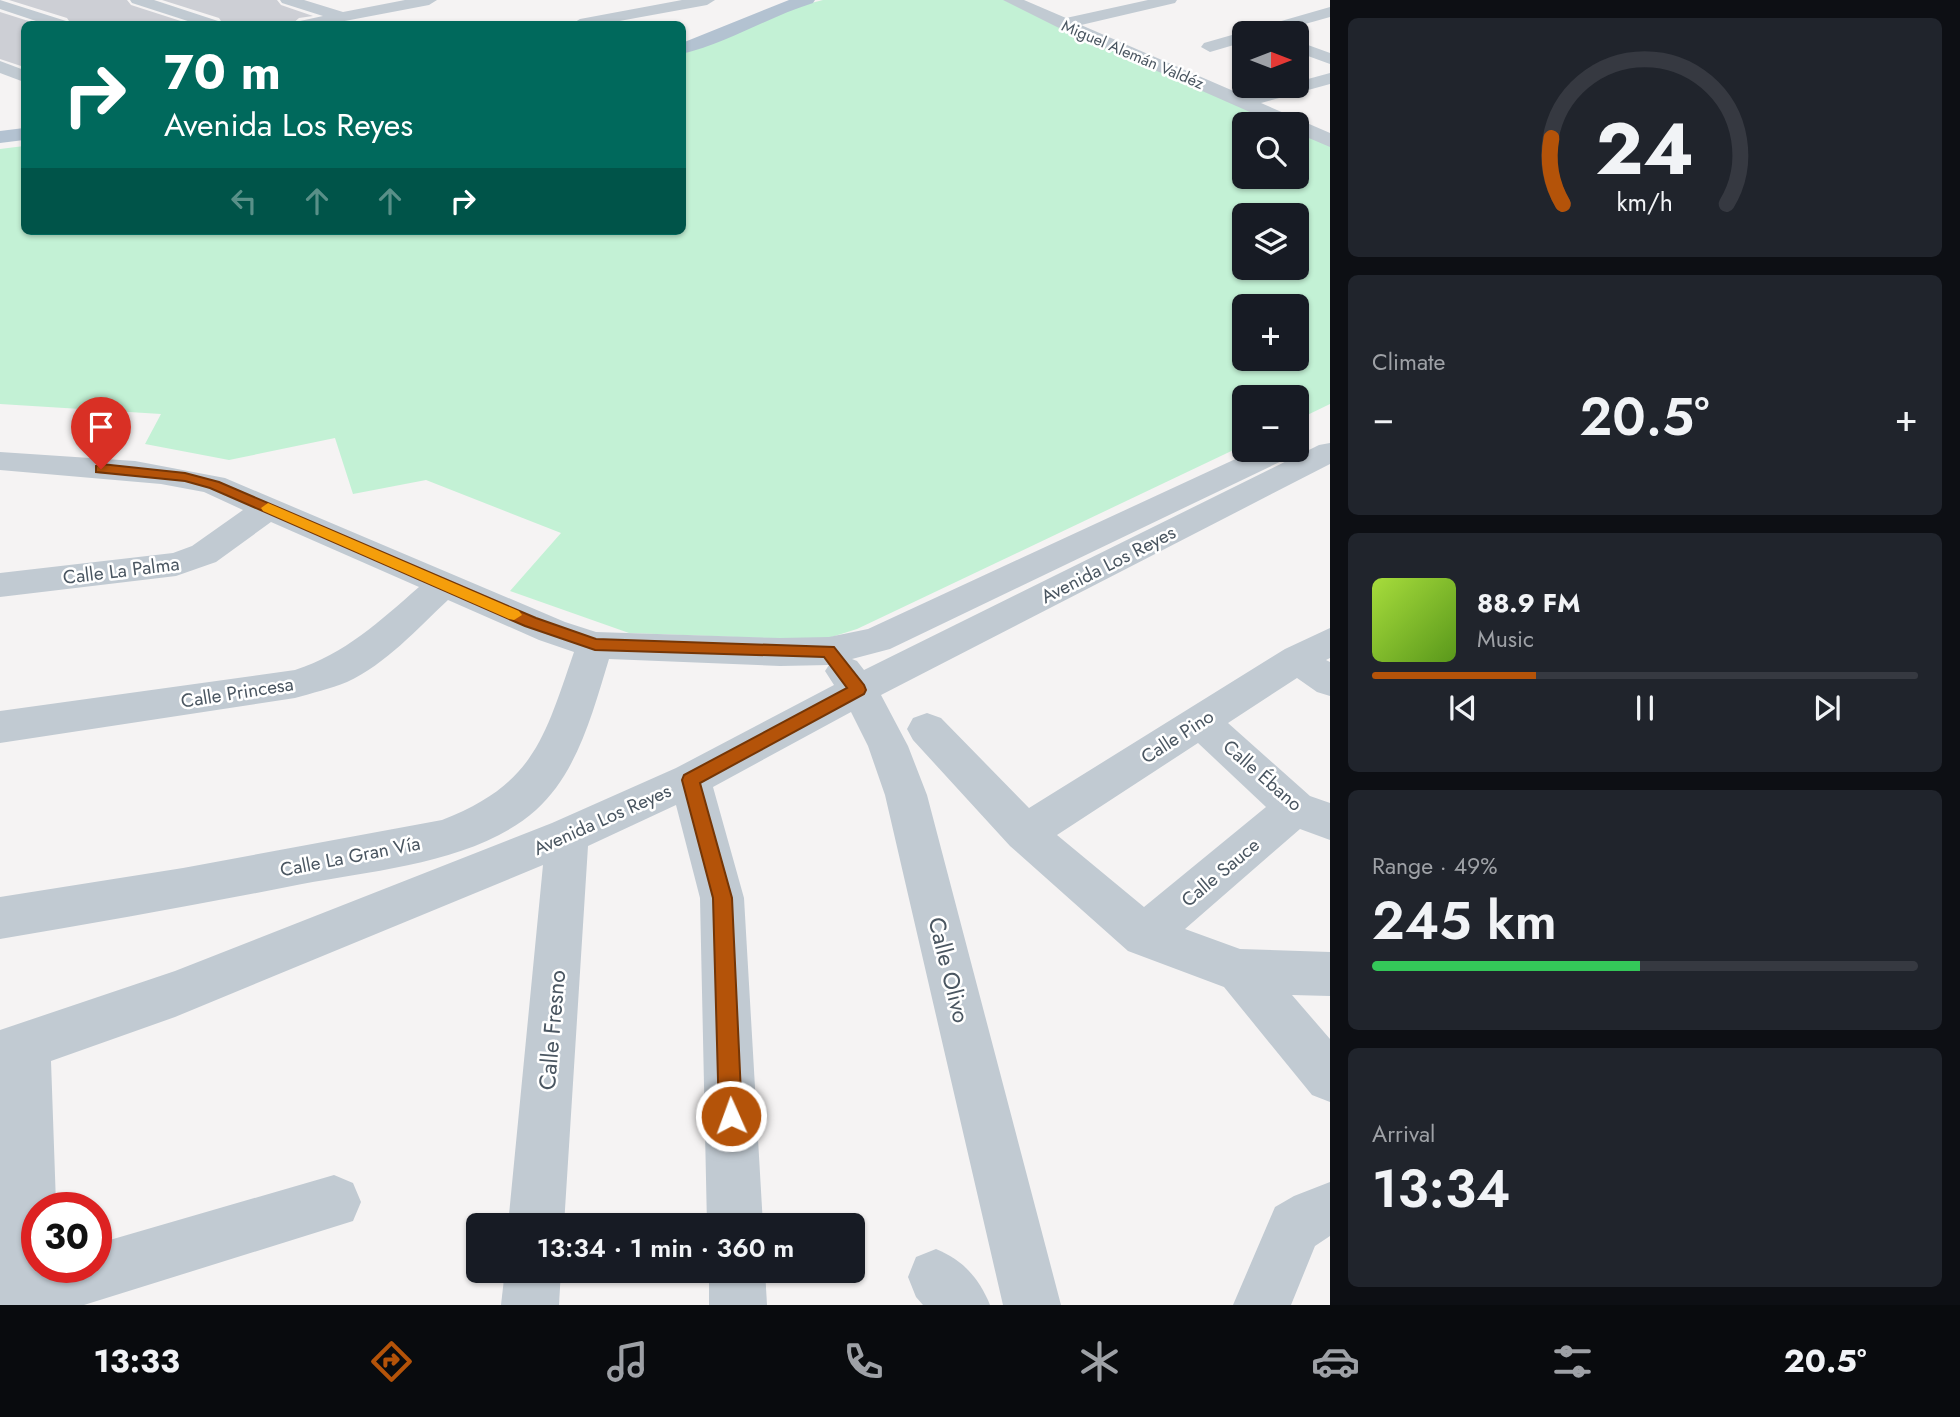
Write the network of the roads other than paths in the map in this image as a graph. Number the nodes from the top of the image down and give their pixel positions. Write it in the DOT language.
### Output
graph roads {
  1 [pos="138,0"];
  2 [pos="288,0"];
  3 [pos="429,0"];
  4 [pos="707,0"];
  5 [pos="782,0"];
  6 [pos="807,0"];
  7 [pos="1011,0"];
  8 [pos="1170,0"];
  9 [pos="0,4"];
  10 [pos="588,4"];
  11 [pos="1094,7"];
  12 [pos="1330,12"];
  13 [pos="628,16"];
  14 [pos="345,17"];
  15 [pos="51,21"];
  16 [pos="203,21"];
  17 [pos="323,21"];
  18 [pos="598,21"];
  19 [pos="1294,21"];
  20 [pos="1063,24"];
  21 [pos="1126,30"];
  22 [pos="686,39"];
  23 [pos="1232,39"];
  24 [pos="1210,47"];
  25 [pos="686,48"];
  26 [pos="0,66"];
  27 [pos="1207,67"];
  28 [pos="1180,74"];
  29 [pos="21,76"];
  30 [pos="21,78"];
  31 [pos="1330,78"];
  32 [pos="0,82"];
  33 [pos="1309,84"];
  34 [pos="1309,87"];
  35 [pos="1330,96"];
  36 [pos="1258,98"];
  37 [pos="1244,102"];
  38 [pos="1266,112"];
  39 [pos="1309,131"];
  40 [pos="21,134"];
  41 [pos="0,137"];
  42 [pos="1330,141"];
  43 [pos="21,142"];
  44 [pos="0,146"];
  45 [pos="1330,426"];
  46 [pos="1309,436"];
  47 [pos="1330,452"];
  48 [pos="0,460"];
  49 [pos="1254,462"];
  50 [pos="268,508"];
  51 [pos="0,585"];
  52 [pos="443,585"];
  53 [pos="595,645"];
  54 [pos="1314,650"];
  55 [pos="829,651"];
  56 [pos="1330,682"];
  57 [pos="858,690"];
  58 [pos="1200,721"];
  59 [pos="0,727"];
  60 [pos="927,729"];
  61 [pos="690,780"];
  62 [pos="1312,815"];
  63 [pos="1025,833"];
  64 [pos="568,836"];
  65 [pos="0,918"];
  66 [pos="1144,936"];
  67 [pos="1240,971"];
  68 [pos="1330,974"];
  69 [pos="13,1051"];
  70 [pos="1330,1077"];
  71 [pos="334,1202"];
  72 [pos="1330,1209"];
  73 [pos="537,1213"];
  74 [pos="735,1213"];
  75 [pos="532,1283"];
  76 [pos="737,1283"];
  77 [pos="4,1302"];
  78 [pos="530,1305"];
  79 [pos="738,1305"];
  80 [pos="1032,1305"];
  81 [pos="1262,1305"];
  1 -- 16 [label="street"];
  2 -- 14 [label="street"];
  3 -- 14 [label="street"];
  4 -- 13 [label="street"];
  5 -- 22 [label="main road"];
  6 -- 25 [label="main road"];
  7 -- 20 [label="street, Miguel Alemán Valdéz"];
  8 -- 11 [label="street"];
  9 -- 15 [label="street"];
  10 -- 13 [label="street"];
  11 -- 20 [label="street"];
  11 -- 21 [label="street"];
  12 -- 19 [label="street"];
  13 -- 18 [label="street"];
  14 -- 17 [label="street"];
  20 -- 28 [label="street, Miguel Alemán Valdéz"];
  23 -- 24 [label="street"];
  26 -- 29 [label="street"];
  27 -- 28 [label="street"];
  28 -- 37 [label="street, Miguel Alemán Valdéz"];
  30 -- 32 [label="street"];
  31 -- 33 [label="street"];
  34 -- 35 [label="street"];
  36 -- 37 [label="street"];
  37 -- 38 [label="street, Miguel Alemán Valdéz"];
  39 -- 42 [label="street, Miguel Alemán Valdéz"];
  40 -- 41 [label="main road"];
  43 -- 44 [label="main road"];
  45 -- 46 [label="street"];
  47 -- 57 [label="street, Avenida Los Reyes"];
  48 -- 50 [label="street, Avenida Los Reyes"];
  49 -- 55 [label="street, Avenida Los Reyes"];
  50 -- 51 [label="street, Calle La Palma"];
  50 -- 52 [label="street, Avenida Los Reyes"];
  52 -- 53 [label="street, Avenida Los Reyes"];
  52 -- 59 [label="street, Calle Princesa"];
  53 -- 55 [label="street, Avenida Los Reyes"];
  53 -- 65 [label="street, Calle La Gran Vía"];
  54 -- 56 [label="street"];
  54 -- 58 [label="street, Calle Pino"];
  55 -- 57 [label="street, Calle Olivo"];
  57 -- 61 [label="street, Avenida Los Reyes"];
  57 -- 80 [label="street, Calle Olivo"];
  58 -- 62 [label="street, Calle Ébano"];
  58 -- 63 [label="street, Calle Pino"];
  60 -- 63 [label="street"];
  61 -- 64 [label="street, Avenida Los Reyes"];
  61 -- 74 [label="street"];
  62 -- 66 [label="street, Calle Sauce"];
  63 -- 66 [label="street"];
  64 -- 69 [label="street, Avenida Los Reyes"];
  64 -- 73 [label="street, Calle Fresno"];
  66 -- 67 [label="street"];
  67 -- 68 [label="street"];
  67 -- 70 [label="street"];
  69 -- 77 [label="street"];
  71 -- 77 [label="street"];
  72 -- 81 [label="street"];
  75 -- 78 [label="street"];
  76 -- 79 [label="street"];
}
